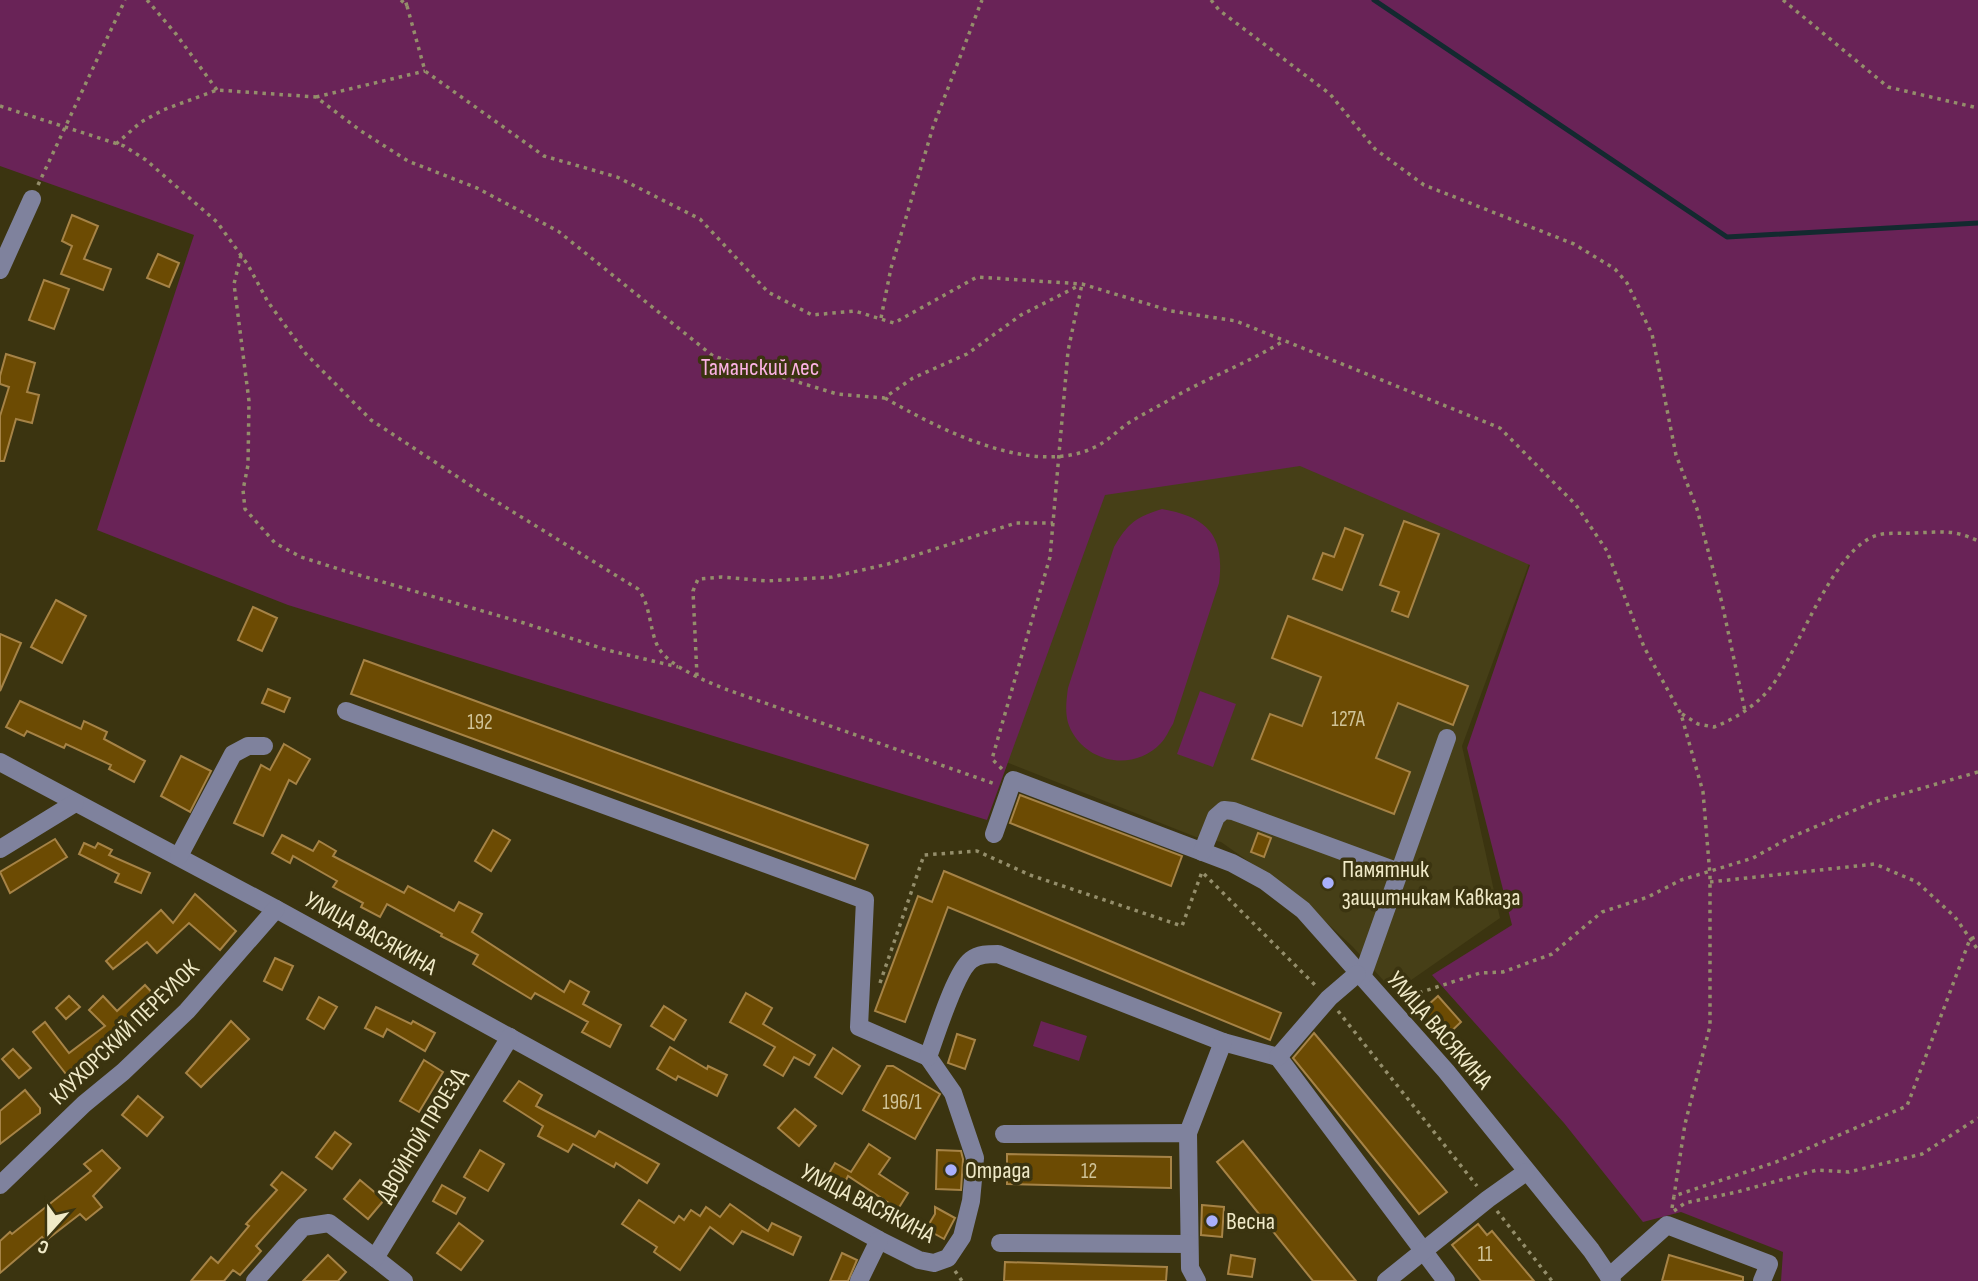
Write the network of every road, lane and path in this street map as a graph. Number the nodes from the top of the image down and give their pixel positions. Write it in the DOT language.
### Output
graph roads {
  1 [pos="125,0"];
  2 [pos="147,0"];
  3 [pos="403,0"];
  4 [pos="982,0"];
  5 [pos="1210,0"];
  6 [pos="1783,0"];
  7 [pos="425,71"];
  8 [pos="217,90"];
  9 [pos="316,97"];
  10 [pos="0,106"];
  11 [pos="1978,108"];
  12 [pos="64,128"];
  13 [pos="116,144"];
  14 [pos="32,198"];
  15 [pos="241,255"];
  16 [pos="0,270"];
  17 [pos="1082,284"];
  18 [pos="881,319"];
  19 [pos="1285,340"];
  20 [pos="884,398"];
  21 [pos="1060,457"];
  22 [pos="1053,523"];
  23 [pos="1978,541"];
  24 [pos="683,668"];
  25 [pos="696,676"];
  26 [pos="346,711"];
  27 [pos="1745,711"];
  28 [pos="1681,714"];
  29 [pos="1447,738"];
  30 [pos="264,746"];
  31 [pos="0,762"];
  32 [pos="1978,772"];
  33 [pos="1012,784"];
  34 [pos="75,803"];
  35 [pos="994,834"];
  36 [pos="0,849"];
  37 [pos="1202,852"];
  38 [pos="179,856"];
  39 [pos="1399,872"];
  40 [pos="1710,872"];
  41 [pos="1710,882"];
  42 [pos="276,909"];
  43 [pos="1978,936"];
  44 [pos="1970,939"];
  45 [pos="1978,950"];
  46 [pos="1360,975"];
  47 [pos="877,992"];
  48 [pos="1329,998"];
  49 [pos="1386,1005"];
  50 [pos="510,1037"];
  51 [pos="1223,1042"];
  52 [pos="928,1057"];
  53 [pos="1278,1057"];
  54 [pos="1978,1118"];
  55 [pos="1188,1133"];
  56 [pos="1004,1134"];
  57 [pos="1526,1172"];
  58 [pos="0,1185"];
  59 [pos="1674,1196"];
  60 [pos="1488,1199"];
  61 [pos="879,1240"];
  62 [pos="1000,1243"];
  63 [pos="1189,1244"];
  64 [pos="1422,1251"];
  65 [pos="375,1258"];
  66 [pos="1610,1279"];
  67 [pos="255,1281"];
  68 [pos="404,1281"];
  69 [pos="859,1281"];
  70 [pos="1197,1281"];
  71 [pos="1386,1281"];
  72 [pos="1446,1281"];
  73 [pos="1552,1281"];
  74 [pos="1762,1281"];
  1 -- 12 [label="path"];
  2 -- 8 [label="path"];
  3 -- 7 [label="path"];
  4 -- 18 [label="path"];
  5 -- 27 [label="path"];
  6 -- 11 [label="path"];
  7 -- 9 [label="path"];
  7 -- 18 [label="path"];
  8 -- 9 [label="path"];
  8 -- 13 [label="path"];
  9 -- 20 [label="path"];
  10 -- 12 [label="path"];
  12 -- 13 [label="path"];
  12 -- 14 [label="path"];
  13 -- 15 [label="path"];
  14 -- 16 [label="street"];
  15 -- 24 [label="path"];
  15 -- 24 [label="path"];
  17 -- 18 [label="path"];
  17 -- 19 [label="path"];
  17 -- 20 [label="path"];
  17 -- 21 [label="path"];
  19 -- 21 [label="path"];
  19 -- 28 [label="path"];
  20 -- 21 [label="path"];
  21 -- 22 [label="path"];
  22 -- 25 [label="path"];
  22 -- 33 [label="path"];
  23 -- 27 [label="path"];
  24 -- 25 [label="path"];
  25 -- 33 [label="path"];
  26 -- 52 [label="street"];
  27 -- 28 [label="path"];
  28 -- 40 [label="path"];
  29 -- 39 [label="street"];
  30 -- 38 [label="street"];
  31 -- 34 [label="street, УЛИЦА ВАСЯКИНА"];
  32 -- 40 [label="path"];
  33 -- 35 [label="street"];
  33 -- 37 [label="street"];
  34 -- 36 [label="street"];
  34 -- 38 [label="street, УЛИЦА ВАСЯКИНА"];
  37 -- 39 [label="street"];
  37 -- 46 [label="street"];
  38 -- 42 [label="street, УЛИЦА ВАСЯКИНА"];
  39 -- 46 [label="street"];
  40 -- 41 [label="path"];
  40 -- 49 [label="path"];
  41 -- 44 [label="path"];
  41 -- 59 [label="path"];
  42 -- 50 [label="street, УЛИЦА ВАСЯКИНА"];
  42 -- 58 [label="street, КЛУХОРСКИЙ ПЕРЕУЛОК"];
  43 -- 44 [label="path"];
  44 -- 45 [label="path"];
  44 -- 59 [label="path"];
  46 -- 48 [label="street, УЛИЦА ВАСЯКИНА"];
  46 -- 49 [label="street, УЛИЦА ВАСЯКИНА"];
  47 -- 48 [label="path"];
  48 -- 53 [label="street, УЛИЦА ВАСЯКИНА"];
  48 -- 60 [label="path"];
  49 -- 57 [label="street, УЛИЦА ВАСЯКИНА"];
  50 -- 61 [label="street, УЛИЦА ВАСЯКИНА"];
  50 -- 65 [label="street, ДВОЙНОЙ ПРОЕЗД"];
  51 -- 52 [label="street"];
  51 -- 53 [label="street"];
  51 -- 55 [label="street"];
  52 -- 61 [label="street, УЛИЦА ВАСЯКИНА"];
  53 -- 64 [label="street"];
  54 -- 59 [label="path"];
  55 -- 56 [label="street"];
  55 -- 63 [label="street"];
  57 -- 60 [label="street"];
  57 -- 66 [label="street, УЛИЦА ВАСЯКИНА"];
  60 -- 64 [label="street"];
  60 -- 73 [label="path"];
  61 -- 69 [label="street"];
  62 -- 63 [label="street"];
  63 -- 70 [label="street"];
  64 -- 71 [label="street"];
  64 -- 72 [label="street"];
  65 -- 67 [label="street"];
  65 -- 68 [label="street"];
  66 -- 74 [label="street"];
}
